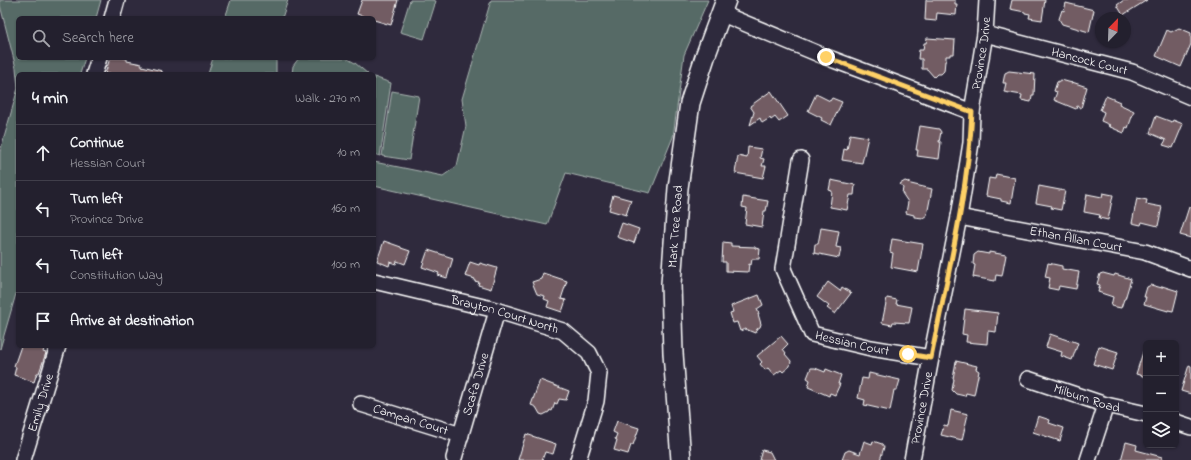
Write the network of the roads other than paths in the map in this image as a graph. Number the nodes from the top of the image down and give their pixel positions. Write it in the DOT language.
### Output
graph roads {
  1 [pos="117,0"];
  2 [pos="987,0"];
  3 [pos="723,7"];
  4 [pos="113,16"];
  5 [pos="985,34"];
  6 [pos="98,60"];
  7 [pos="95,72"];
  8 [pos="1191,97"];
  9 [pos="972,112"];
  10 [pos="801,160"];
  11 [pos="959,217"];
  12 [pos="1191,269"];
  13 [pos="376,281"];
  14 [pos="497,311"];
  15 [pos="57,348"];
  16 [pos="931,358"];
  17 [pos="1028,379"];
  18 [pos="361,404"];
  19 [pos="1106,405"];
  20 [pos="1143,413"];
  21 [pos="1179,423"];
  22 [pos="1191,427"];
  23 [pos="461,435"];
  24 [pos="454,458"];
  25 [pos="23,460"];
  26 [pos="578,460"];
  27 [pos="681,460"];
  28 [pos="912,460"];
  29 [pos="1088,460"];
  1 -- 4 [label="street"];
  2 -- 5 [label="street, Province Drive"];
  3 -- 9 [label="street"];
  3 -- 27 [label="main road, Mark Tree Road"];
  5 -- 8 [label="street, Hancock Court"];
  5 -- 9 [label="street, Province Drive"];
  6 -- 7 [label="street"];
  9 -- 11 [label="street, Province Drive"];
  10 -- 16 [label="street, Hessian Court"];
  11 -- 12 [label="street, Ethan Allan Court"];
  11 -- 16 [label="street, Province Drive"];
  13 -- 14 [label="street, Brayton Court North"];
  14 -- 23 [label="street, Scafa Drive"];
  14 -- 26 [label="street, Brayton Court North"];
  15 -- 25 [label="street, Emily Drive"];
  16 -- 28 [label="street, Province Drive"];
  17 -- 19 [label="street, Milburn Road"];
  18 -- 23 [label="street, Campan Court"];
  19 -- 20 [label="street, Milburn Road"];
  19 -- 29 [label="street"];
  21 -- 22 [label="street"];
  23 -- 24 [label="street, Scafa Drive"];
}
